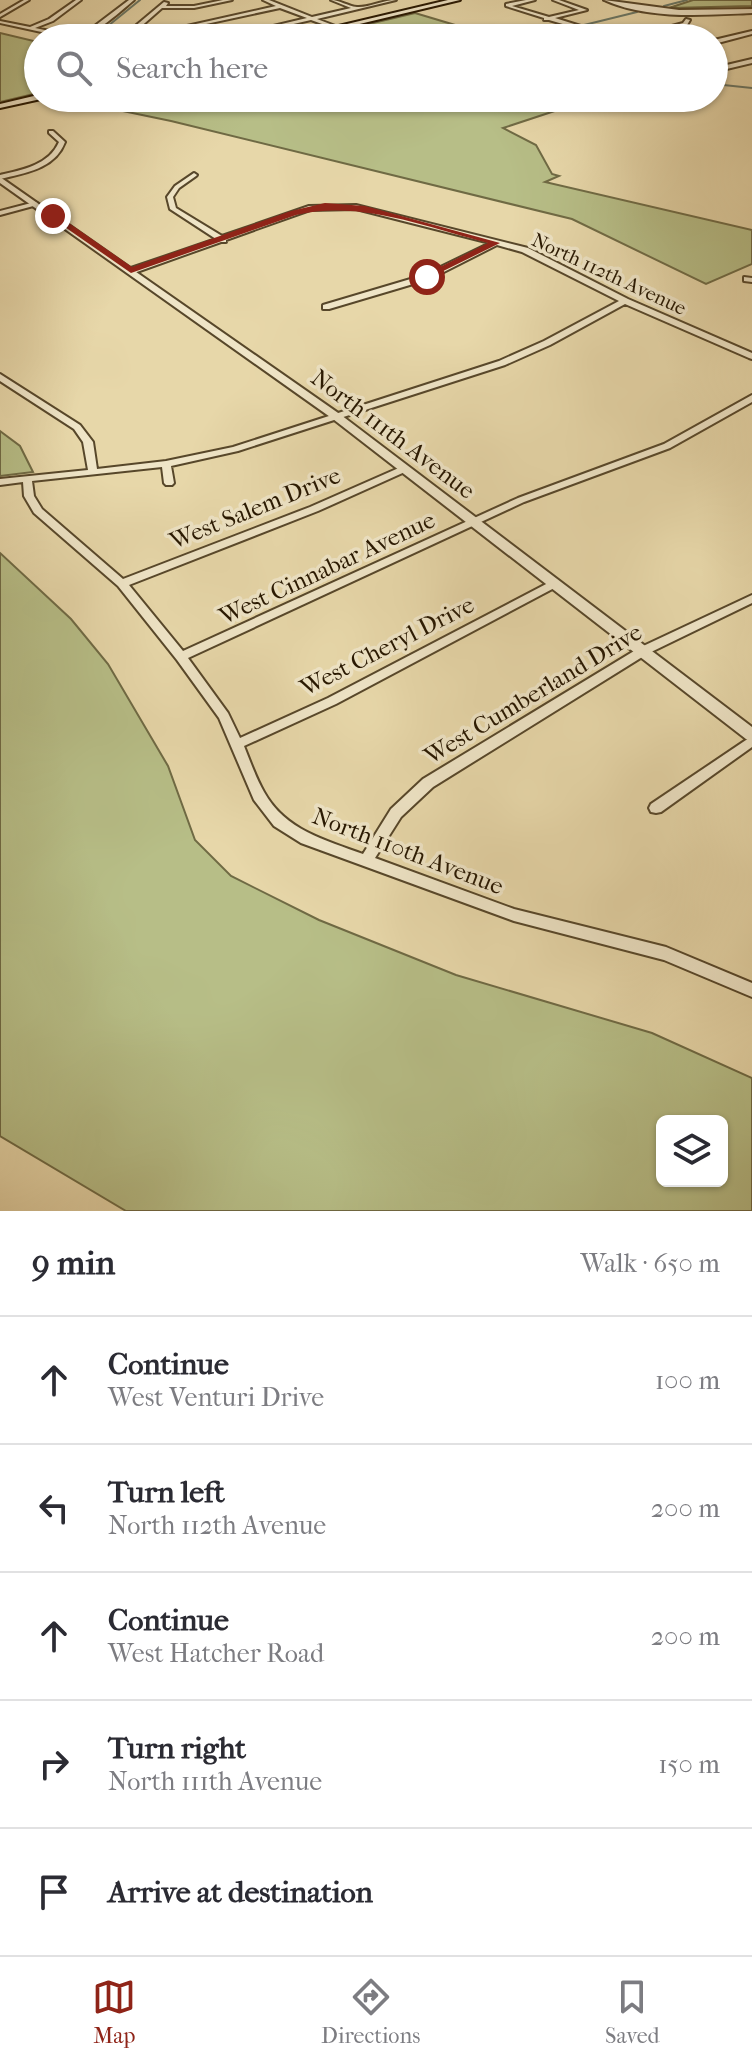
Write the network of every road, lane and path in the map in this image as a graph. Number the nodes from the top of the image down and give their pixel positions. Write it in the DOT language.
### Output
graph roads {
  1 [pos="27,0"];
  2 [pos="79,0"];
  3 [pos="132,0"];
  4 [pos="169,0"];
  5 [pos="230,0"];
  6 [pos="265,0"];
  7 [pos="333,0"];
  8 [pos="394,0"];
  9 [pos="457,0"];
  10 [pos="533,0"];
  11 [pos="555,0"];
  12 [pos="607,0"];
  13 [pos="619,0"];
  14 [pos="589,1"];
  15 [pos="570,5"];
  16 [pos="281,6"];
  17 [pos="162,7"];
  18 [pos="356,8"];
  19 [pos="752,9"];
  20 [pos="674,11"];
  21 [pos="0,16"];
  22 [pos="312,18"];
  23 [pos="546,19"];
  24 [pos="688,20"];
  25 [pos="0,22"];
  26 [pos="40,24"];
  27 [pos="101,24"];
  28 [pos="142,24"];
  29 [pos="200,24"];
  30 [pos="286,24"];
  31 [pos="326,24"];
  32 [pos="353,24"];
  33 [pos="564,24"];
  34 [pos="685,24"];
  35 [pos="24,27"];
  36 [pos="752,32"];
  37 [pos="728,38"];
  38 [pos="752,61"];
  39 [pos="728,67"];
  40 [pos="24,100"];
  41 [pos="0,106"];
  42 [pos="51,132"];
  43 [pos="194,175"];
  44 [pos="0,178"];
  45 [pos="35,204"];
  46 [pos="0,213"];
  47 [pos="223,240"];
  48 [pos="496,243"];
  49 [pos="131,271"];
  50 [pos="625,301"];
  51 [pos="326,307"];
  52 [pos="752,356"];
  53 [pos="0,377"];
  54 [pos="752,398"];
  55 [pos="337,417"];
  56 [pos="166,464"];
  57 [pos="404,469"];
  58 [pos="93,472"];
  59 [pos="27,479"];
  60 [pos="0,482"];
  61 [pos="169,483"];
  62 [pos="473,522"];
  63 [pos="122,584"];
  64 [pos="554,584"];
  65 [pos="752,599"];
  66 [pos="643,651"];
  67 [pos="181,657"];
  68 [pos="752,735"];
  69 [pos="752,741"];
  70 [pos="237,744"];
  71 [pos="656,808"];
  72 [pos="365,862"];
  73 [pos="752,990"];
  1 -- 21 [label="street"];
  2 -- 26 [label="street"];
  3 -- 27 [label="street"];
  4 -- 17 [label="street"];
  5 -- 17 [label="street"];
  6 -- 16 [label="street"];
  7 -- 18 [label="street"];
  8 -- 18 [label="street"];
  9 -- 32 [label="main road"];
  10 -- 23 [label="street"];
  11 -- 15 [label="street"];
  12 -- 20 [label="street"];
  13 -- 20 [label="street"];
  14 -- 15 [label="street"];
  15 -- 23 [label="street"];
  16 -- 22 [label="street"];
  16 -- 29 [label="street"];
  17 -- 28 [label="street"];
  18 -- 22 [label="street"];
  19 -- 20 [label="street"];
  22 -- 30 [label="street"];
  22 -- 31 [label="street"];
  23 -- 33 [label="street"];
  24 -- 34 [label="street"];
  25 -- 35 [label="street"];
  36 -- 37 [label="street"];
  38 -- 39 [label="street"];
  40 -- 41 [label="main road"];
  42 -- 44 [label="street"];
  43 -- 47 [label="street"];
  44 -- 45 [label="street, North 111th Avenue"];
  45 -- 46 [label="street"];
  45 -- 49 [label="street, North 111th Avenue"];
  47 -- 48 [label="street, North 112th Avenue"];
  47 -- 49 [label="street, North 112th Avenue"];
  48 -- 50 [label="street, North 112th Avenue"];
  48 -- 51 [label="street"];
  49 -- 55 [label="street, North 111th Avenue"];
  50 -- 52 [label="street, North 112th Avenue"];
  50 -- 55 [label="street"];
  53 -- 58 [label="street"];
  54 -- 62 [label="street, West Cinnabar Avenue"];
  55 -- 56 [label="street"];
  55 -- 57 [label="street, North 111th Avenue"];
  56 -- 58 [label="street"];
  56 -- 61 [label="street"];
  57 -- 62 [label="street, North 111th Avenue"];
  57 -- 63 [label="street, West Salem Drive"];
  58 -- 59 [label="street"];
  59 -- 60 [label="street"];
  59 -- 63 [label="street, North 110th Avenue"];
  62 -- 64 [label="street, North 111th Avenue"];
  62 -- 67 [label="street, West Cinnabar Avenue"];
  63 -- 67 [label="street, North 110th Avenue"];
  64 -- 66 [label="street, North 111th Avenue"];
  64 -- 70 [label="street, West Cheryl Drive"];
  65 -- 66 [label="street, West Cumberland Drive"];
  66 -- 68 [label="street, North 111th Avenue"];
  66 -- 72 [label="street, West Cumberland Drive"];
  67 -- 70 [label="street, North 110th Avenue"];
  69 -- 71 [label="street"];
  70 -- 72 [label="street, North 110th Avenue"];
  72 -- 73 [label="street, North 110th Avenue"];
}
